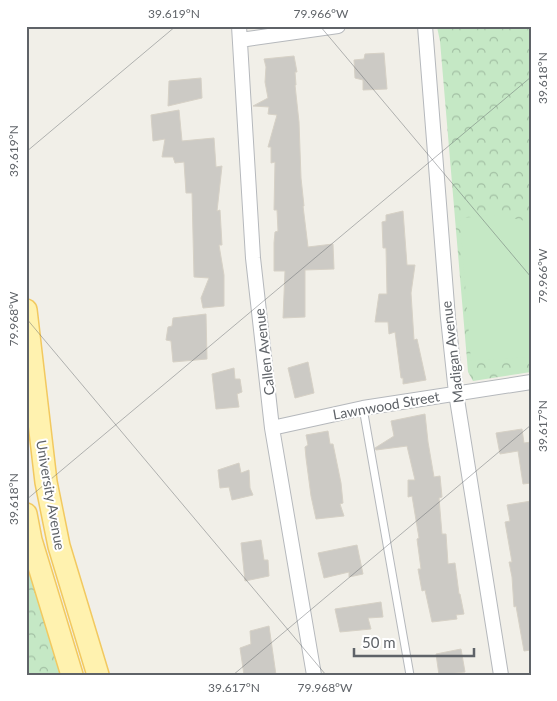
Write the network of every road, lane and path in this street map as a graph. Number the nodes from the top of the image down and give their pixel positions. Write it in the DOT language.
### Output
graph roads {
  1 [pos="338,26"];
  2 [pos="425,26"];
  3 [pos="240,33"];
  4 [pos="26,310"];
  5 [pos="531,382"];
  6 [pos="456,393"];
  7 [pos="363,408"];
  8 [pos="272,428"];
  9 [pos="26,514"];
  10 [pos="72,675"];
  11 [pos="98,675"];
  12 [pos="314,675"];
  13 [pos="410,675"];
  14 [pos="501,675"];
  1 -- 3 [label="street"];
  2 -- 6 [label="street, Madigan Avenue"];
  3 -- 8 [label="street, Callen Avenue"];
  4 -- 11 [label="main road, University Avenue"];
  5 -- 6 [label="street, Lawnwood Street"];
  6 -- 7 [label="street, Lawnwood Street"];
  6 -- 14 [label="street, Madigan Avenue"];
  7 -- 8 [label="street, Lawnwood Street"];
  7 -- 13 [label="lane"];
  8 -- 12 [label="street, Callen Avenue"];
  9 -- 10 [label="main road, University Avenue"];
}
